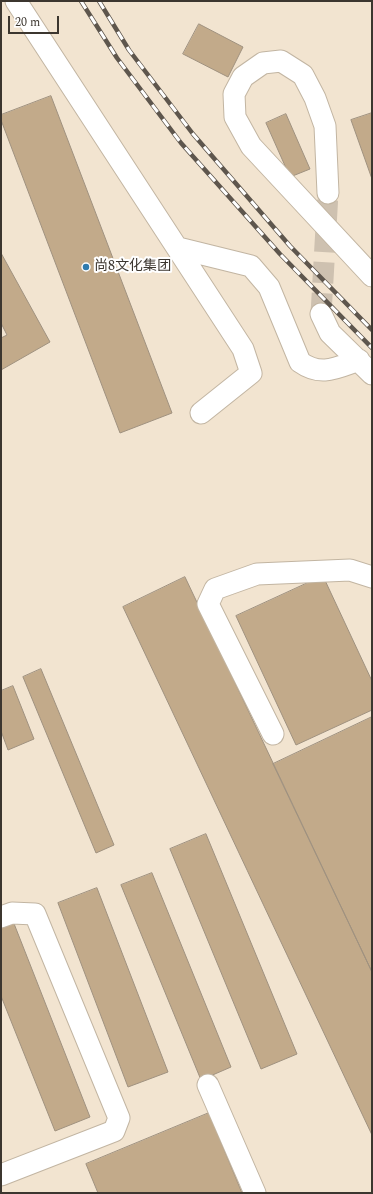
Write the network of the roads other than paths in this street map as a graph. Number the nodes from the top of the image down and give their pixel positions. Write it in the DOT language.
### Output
graph roads {
  1 [pos="16,1"];
  2 [pos="328,192"];
  3 [pos="178,248"];
  4 [pos="372,276"];
  5 [pos="321,314"];
  6 [pos="365,367"];
  7 [pos="201,413"];
  8 [pos="372,577"];
  9 [pos="273,734"];
  10 [pos="1,917"];
  11 [pos="208,1085"];
  12 [pos="1,1175"];
  13 [pos="255,1193"];
  1 -- 3 [label="street"];
  2 -- 4 [label="street"];
  3 -- 6 [label="street"];
  3 -- 7 [label="street"];
  5 -- 6 [label="street"];
  8 -- 9 [label="street"];
  10 -- 12 [label="street"];
  11 -- 13 [label="street"];
}
